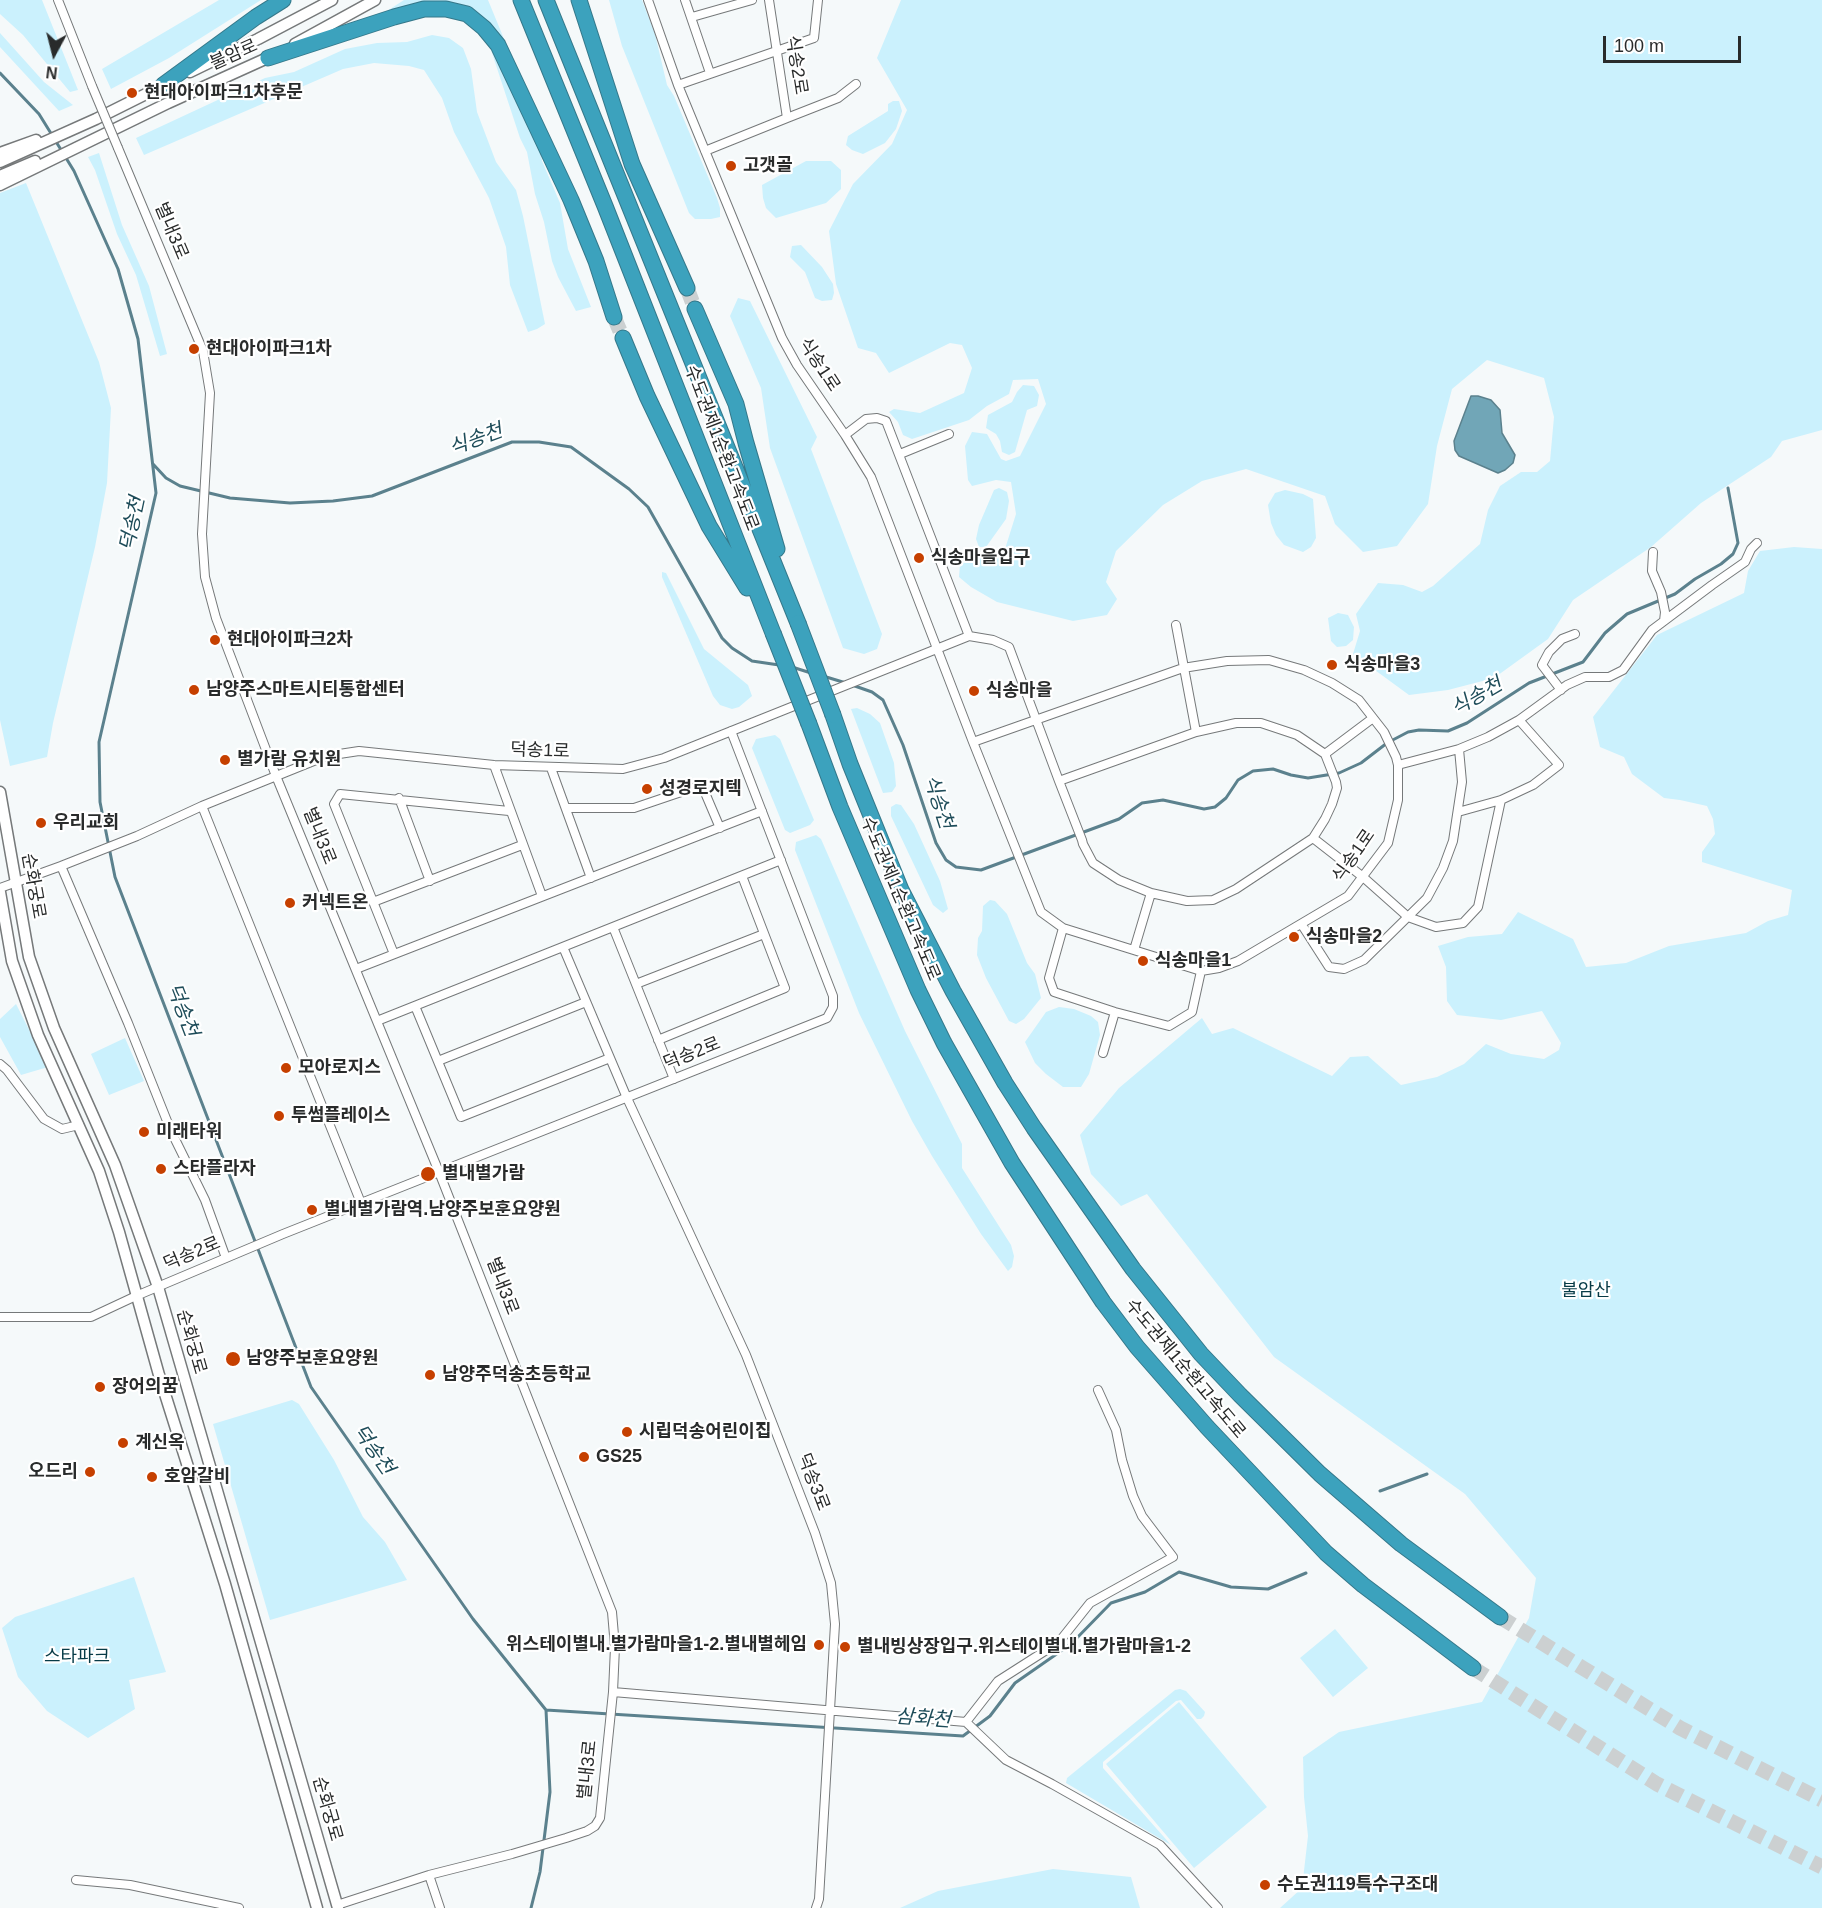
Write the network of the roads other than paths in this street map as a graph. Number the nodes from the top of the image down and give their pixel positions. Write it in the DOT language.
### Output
graph roads {
  1 [pos="58,0"];
  2 [pos="283,0"];
  3 [pos="332,0"];
  4 [pos="375,0"];
  5 [pos="520,0"];
  6 [pos="546,0"];
  7 [pos="579,0"];
  8 [pos="648,0"];
  9 [pos="685,0"];
  10 [pos="752,0"];
  11 [pos="769,0"];
  12 [pos="818,0"];
  13 [pos="692,17"];
  14 [pos="778,50"];
  15 [pos="268,58"];
  16 [pos="710,73"];
  17 [pos="856,84"];
  18 [pos="163,85"];
  19 [pos="678,85"];
  20 [pos="787,118"];
  21 [pos="705,151"];
  22 [pos="7,153"];
  23 [pos="0,162"];
  24 [pos="20,172"];
  25 [pos="0,176"];
  26 [pos="0,185"];
  27 [pos="687,288"];
  28 [pos="695,309"];
  29 [pos="614,317"];
  30 [pos="623,338"];
  31 [pos="949,434"];
  32 [pos="845,435"];
  33 [pos="900,454"];
  34 [pos="1757,543"];
  35 [pos="1653,552"];
  36 [pos="1664,616"];
  37 [pos="796,618"];
  38 [pos="1176,625"];
  39 [pos="770,627"];
  40 [pos="1575,634"];
  41 [pos="969,636"];
  42 [pos="937,649"];
  43 [pos="1183,668"];
  44 [pos="1558,687"];
  45 [pos="1373,718"];
  46 [pos="1036,719"];
  47 [pos="1519,720"];
  48 [pos="731,731"];
  49 [pos="1196,732"];
  50 [pos="973,742"];
  51 [pos="1459,749"];
  52 [pos="1325,754"];
  53 [pos="494,765"];
  54 [pos="1398,765"];
  55 [pos="551,768"];
  56 [pos="276,776"];
  57 [pos="1059,781"];
  58 [pos="0,792"];
  59 [pos="399,798"];
  60 [pos="1501,800"];
  61 [pos="202,806"];
  62 [pos="566,808"];
  63 [pos="509,811"];
  64 [pos="762,812"];
  65 [pos="1458,812"];
  66 [pos="720,828"];
  67 [pos="1313,838"];
  68 [pos="522,845"];
  69 [pos="781,860"];
  70 [pos="61,866"];
  71 [pos="742,876"];
  72 [pos="1363,877"];
  73 [pos="591,878"];
  74 [pos="430,881"];
  75 [pos="15,882"];
  76 [pos="0,890"];
  77 [pos="1151,893"];
  78 [pos="542,896"];
  79 [pos="373,902"];
  80 [pos="1408,917"];
  81 [pos="1302,925"];
  82 [pos="613,927"];
  83 [pos="1063,928"];
  84 [pos="764,934"];
  85 [pos="563,947"];
  86 [pos="1134,950"];
  87 [pos="394,954"];
  88 [pos="356,969"];
  89 [pos="1201,971"];
  90 [pos="636,984"];
  91 [pos="586,1002"];
  92 [pos="415,1006"];
  93 [pos="1115,1012"];
  94 [pos="377,1021"];
  95 [pos="658,1040"];
  96 [pos="1103,1053"];
  97 [pos="609,1058"];
  98 [pos="438,1061"];
  99 [pos="0,1064"];
  100 [pos="674,1079"];
  101 [pos="627,1098"];
  102 [pos="78,1125"];
  103 [pos="439,1172"];
  104 [pos="361,1203"];
  105 [pos="226,1258"];
  106 [pos="158,1287"];
  107 [pos="136,1296"];
  108 [pos="0,1317"];
  109 [pos="1098,1390"];
  110 [pos="1500,1617"];
  111 [pos="1473,1668"];
  112 [pos="613,1692"];
  113 [pos="829,1712"];
  114 [pos="968,1724"];
  115 [pos="429,1875"];
  116 [pos="76,1880"];
  117 [pos="335,1907"];
  118 [pos="239,1908"];
  119 [pos="316,1908"];
  120 [pos="440,1908"];
  121 [pos="816,1908"];
  122 [pos="1218,1908"];
  1 -- 56 [label="street, 별내3로, bridge"];
  2 -- 18 [label="highway"];
  3 -- 18 [label="street, 불암로"];
  4 -- 15 [label="street, 불암로"];
  5 -- 39 [label="highway, 수도권제1순환고속도로"];
  6 -- 37 [label="highway, 수도권제1순환고속도로"];
  7 -- 27 [label="highway"];
  8 -- 19 [label="street, 식송1로"];
  9 -- 13 [label="street"];
  10 -- 13 [label="street"];
  11 -- 14 [label="street, 식송2로"];
  12 -- 14 [label="street"];
  13 -- 16 [label="street"];
  14 -- 16 [label="street"];
  14 -- 20 [label="street, 식송2로"];
  15 -- 24 [label="street, 불암로"];
  15 -- 29 [label="highway"];
  16 -- 19 [label="street"];
  17 -- 20 [label="street"];
  18 -- 22 [label="street, 불암로"];
  19 -- 21 [label="street, 식송1로"];
  20 -- 21 [label="street, 식송2로"];
  21 -- 32 [label="street, 식송1로"];
  22 -- 23 [label="street"];
  24 -- 25 [label="street"];
  24 -- 26 [label="street"];
  28 -- 37 [label="highway"];
  30 -- 39 [label="highway"];
  31 -- 33 [label="street"];
  32 -- 33 [label="street"];
  32 -- 42 [label="street, 식송1로"];
  33 -- 41 [label="street"];
  34 -- 36 [label="street"];
  35 -- 36 [label="street"];
  36 -- 44 [label="street"];
  37 -- 110 [label="highway, 수도권제1순환고속도로, bridge"];
  38 -- 43 [label="street"];
  39 -- 111 [label="highway, 수도권제1순환고속도로, bridge"];
  40 -- 44 [label="street"];
  41 -- 42 [label="street, 덕송1로"];
  41 -- 46 [label="street"];
  42 -- 48 [label="street, 덕송1로"];
  42 -- 50 [label="street, 식송1로"];
  43 -- 45 [label="street, 식송1로"];
  43 -- 46 [label="street, 식송1로"];
  43 -- 49 [label="street"];
  44 -- 47 [label="street"];
  45 -- 52 [label="street"];
  45 -- 54 [label="street, 식송1로"];
  46 -- 50 [label="street, 식송1로"];
  46 -- 57 [label="street"];
  47 -- 51 [label="street"];
  47 -- 60 [label="street"];
  48 -- 55 [label="street, 덕송1로"];
  48 -- 64 [label="street, 덕송2로"];
  49 -- 52 [label="street"];
  49 -- 57 [label="street"];
  50 -- 83 [label="street, 식송1로"];
  51 -- 54 [label="street"];
  51 -- 65 [label="street"];
  52 -- 67 [label="street"];
  53 -- 55 [label="street, 덕송1로"];
  53 -- 56 [label="street, 덕송1로"];
  53 -- 63 [label="street"];
  54 -- 72 [label="street, 식송1로"];
  55 -- 62 [label="street"];
  56 -- 61 [label="street, 덕송1로"];
  56 -- 88 [label="street, 별내3로"];
  57 -- 77 [label="street"];
  58 -- 75 [label="street, 순화궁로"];
  59 -- 63 [label="street"];
  59 -- 74 [label="street"];
  59 -- 79 [label="street"];
  60 -- 65 [label="street"];
  60 -- 80 [label="street"];
  61 -- 70 [label="street, 덕송1로"];
  61 -- 104 [label="street"];
  62 -- 66 [label="street"];
  62 -- 73 [label="street"];
  63 -- 68 [label="street"];
  64 -- 66 [label="street"];
  64 -- 69 [label="street, 덕송2로"];
  65 -- 80 [label="street"];
  66 -- 73 [label="street"];
  67 -- 72 [label="street"];
  67 -- 77 [label="street"];
  68 -- 74 [label="street"];
  68 -- 78 [label="street"];
  69 -- 71 [label="street"];
  69 -- 100 [label="street, 덕송2로"];
  70 -- 75 [label="street"];
  70 -- 105 [label="street"];
  71 -- 82 [label="street"];
  71 -- 84 [label="street"];
  72 -- 80 [label="street"];
  72 -- 81 [label="street, 식송1로"];
  73 -- 78 [label="street"];
  74 -- 79 [label="street"];
  75 -- 76 [label="street"];
  75 -- 106 [label="street, 순화궁로"];
  76 -- 102 [label="street, 순화궁로"];
  77 -- 86 [label="street"];
  78 -- 87 [label="street"];
  79 -- 87 [label="street"];
  80 -- 81 [label="street"];
  81 -- 89 [label="street, 식송1로"];
  82 -- 85 [label="street"];
  82 -- 90 [label="street"];
  83 -- 86 [label="street, 식송1로"];
  83 -- 93 [label="street"];
  84 -- 90 [label="street"];
  84 -- 95 [label="street"];
  85 -- 91 [label="street, 덕송3로"];
  85 -- 92 [label="street"];
  86 -- 89 [label="street, 식송1로"];
  87 -- 88 [label="street"];
  88 -- 94 [label="street, 별내3로"];
  89 -- 93 [label="street"];
  90 -- 95 [label="street"];
  91 -- 97 [label="street, 덕송3로"];
  91 -- 98 [label="street"];
  92 -- 94 [label="street"];
  92 -- 98 [label="street"];
  93 -- 96 [label="street"];
  94 -- 103 [label="street, 별내3로"];
  95 -- 100 [label="street"];
  97 -- 98 [label="street"];
  97 -- 101 [label="street, 덕송3로"];
  99 -- 102 [label="street"];
  100 -- 101 [label="street, 덕송2로"];
  101 -- 103 [label="street, 덕송2로"];
  101 -- 113 [label="street, 덕송3로"];
  102 -- 107 [label="street, 순화궁로"];
  103 -- 104 [label="street, 덕송2로"];
  103 -- 112 [label="street, 별내3로"];
  104 -- 105 [label="street, 덕송2로"];
  105 -- 106 [label="street, 덕송2로"];
  106 -- 107 [label="street, 덕송2로"];
  106 -- 117 [label="street, 순화궁로"];
  107 -- 108 [label="street, 덕송2로"];
  107 -- 119 [label="street, 순화궁로"];
  109 -- 114 [label="street"];
  112 -- 113 [label="street"];
  112 -- 115 [label="street, 별내3로"];
  113 -- 114 [label="street"];
  113 -- 121 [label="street, 덕송3로"];
  114 -- 122 [label="street"];
  115 -- 117 [label="street, 별내3로"];
  115 -- 120 [label="street"];
  116 -- 118 [label="street"];
}
